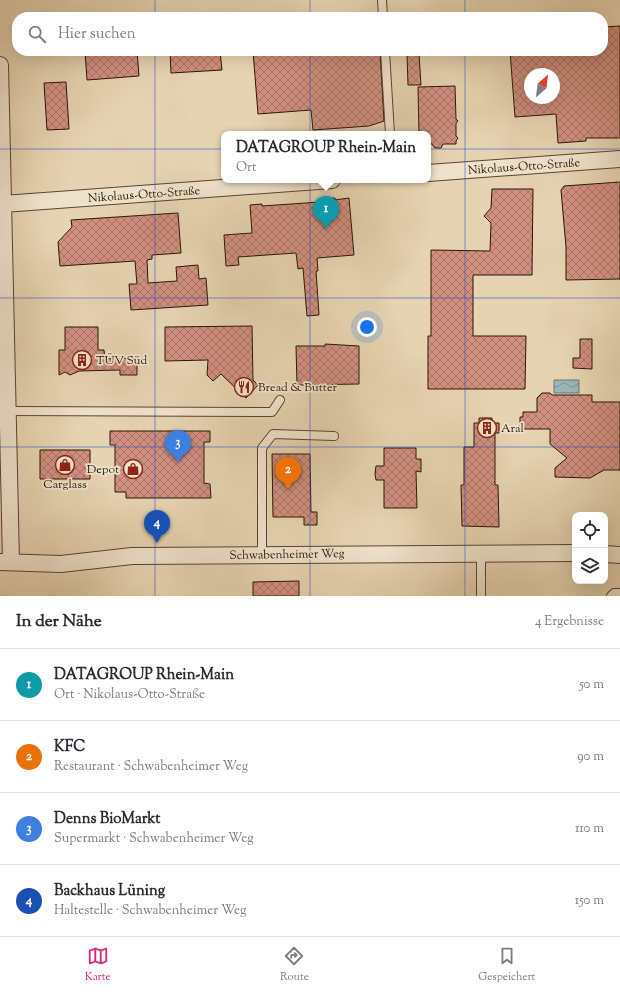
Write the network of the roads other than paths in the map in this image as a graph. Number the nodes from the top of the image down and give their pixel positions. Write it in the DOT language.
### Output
graph roads {
  1 [pos="382,0"];
  2 [pos="383,12"];
  3 [pos="385,56"];
  4 [pos="0,64"];
  5 [pos="390,131"];
  6 [pos="620,159"];
  7 [pos="431,173"];
  8 [pos="291,183"];
  9 [pos="3,204"];
  10 [pos="280,400"];
  11 [pos="8,411"];
  12 [pos="334,436"];
  13 [pos="481,553"];
  14 [pos="572,553"];
  15 [pos="608,554"];
  16 [pos="262,555"];
  17 [pos="620,555"];
  18 [pos="6,562"];
  19 [pos="620,593"];
  20 [pos="481,596"];
  21 [pos="611,596"];
  1 -- 2 [label="lane"];
  3 -- 5 [label="lane"];
  4 -- 9 [label="street"];
  6 -- 7 [label="street, Nikolaus-Otto-Straße"];
  8 -- 9 [label="street, Nikolaus-Otto-Straße"];
  9 -- 11 [label="street"];
  10 -- 11 [label="lane"];
  11 -- 18 [label="street"];
  12 -- 16 [label="lane"];
  13 -- 14 [label="street, Schwabenheimer Weg"];
  13 -- 16 [label="street, Schwabenheimer Weg"];
  13 -- 20 [label="lane"];
  15 -- 17 [label="street"];
  16 -- 18 [label="street, Schwabenheimer Weg"];
  19 -- 21 [label="lane"];
}
